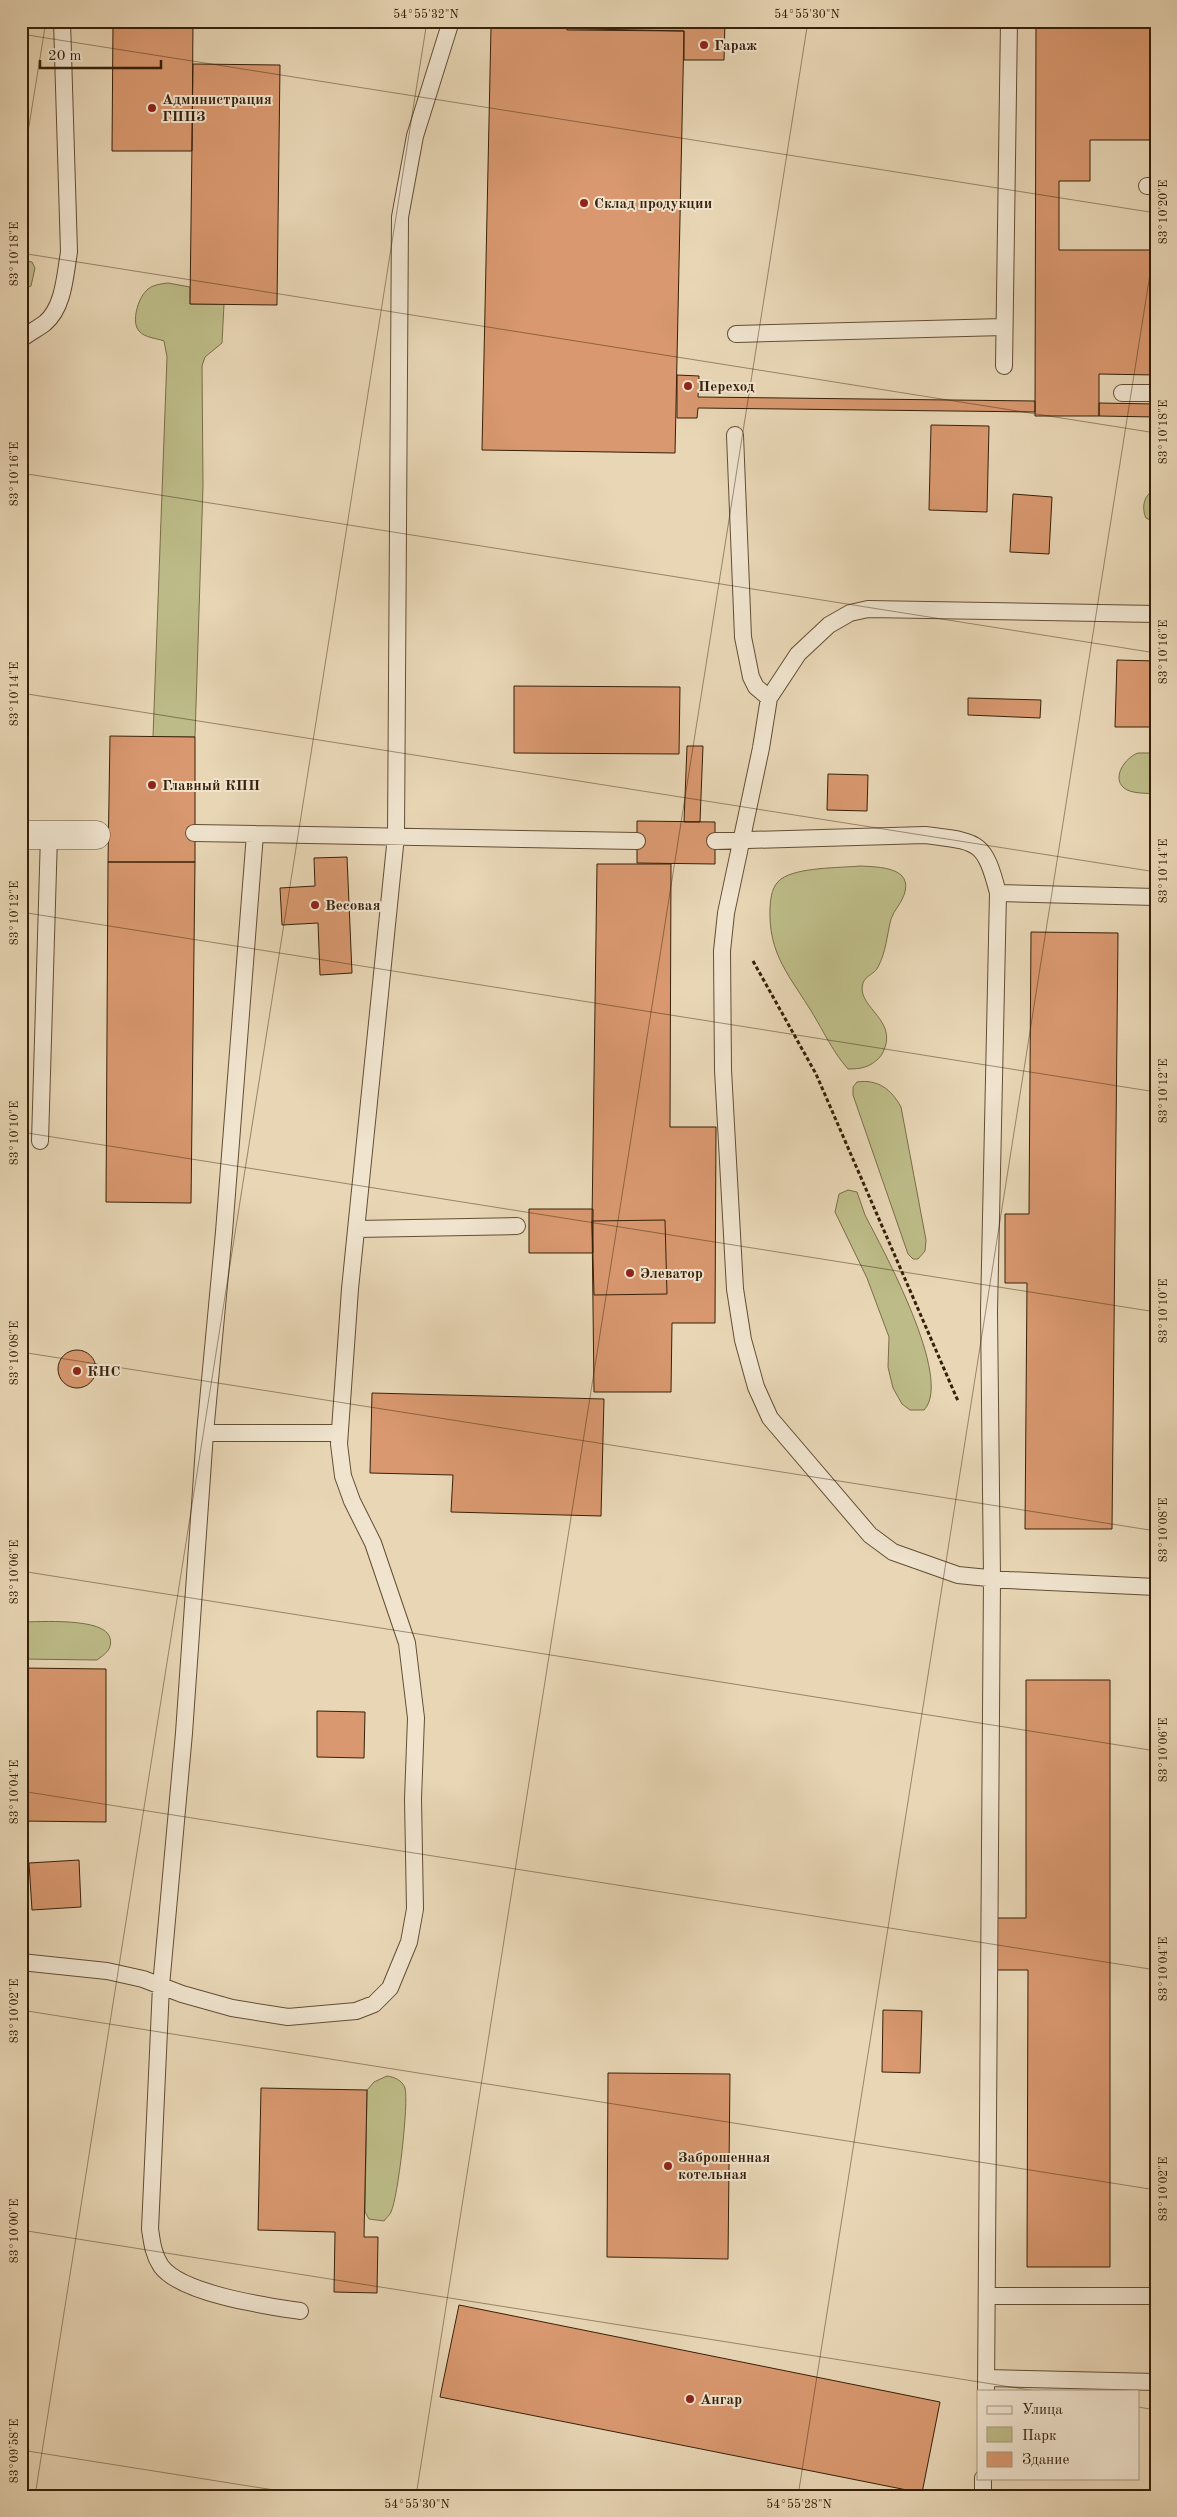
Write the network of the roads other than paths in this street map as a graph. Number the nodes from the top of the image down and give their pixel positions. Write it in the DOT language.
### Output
graph roads {
  1 [pos="62,21"];
  2 [pos="451,21"];
  3 [pos="1009,21"];
  4 [pos="1004,327"];
  5 [pos="736,334"];
  6 [pos="21,339"];
  7 [pos="1004,366"];
  8 [pos="1122,393"];
  9 [pos="1156,393"];
  10 [pos="735,435"];
  11 [pos="1156,614"];
  12 [pos="769,698"];
  13 [pos="194,833"];
  14 [pos="256,834"];
  15 [pos="21,835"];
  16 [pos="49,835"];
  17 [pos="96,835"];
  18 [pos="396,836"];
  19 [pos="741,840"];
  20 [pos="637,841"];
  21 [pos="715,841"];
  22 [pos="998,893"];
  23 [pos="1156,897"];
  24 [pos="40,1141"];
  25 [pos="517,1226"];
  26 [pos="357,1229"];
  27 [pos="205,1433"];
  28 [pos="339,1433"];
  29 [pos="992,1578"];
  30 [pos="1156,1587"];
  31 [pos="21,1962"];
  32 [pos="161,1986"];
  33 [pos="988,2296"];
  34 [pos="1156,2296"];
  35 [pos="300,2311"];
  36 [pos="1156,2382"];
  37 [pos="986,2385"];
  38 [pos="983,2480"];
  39 [pos="984,2496"];
  1 -- 6 [label="lane"];
  2 -- 18 [label="lane"];
  3 -- 4 [label="lane"];
  4 -- 5 [label="lane"];
  4 -- 7 [label="lane"];
  8 -- 9 [label="lane"];
  10 -- 12 [label="lane"];
  11 -- 12 [label="lane"];
  12 -- 19 [label="lane"];
  13 -- 14 [label="lane"];
  14 -- 18 [label="lane"];
  14 -- 27 [label="lane"];
  15 -- 16 [label="street"];
  16 -- 17 [label="street"];
  16 -- 24 [label="lane"];
  18 -- 20 [label="lane"];
  18 -- 26 [label="lane"];
  19 -- 21 [label="lane"];
  19 -- 22 [label="lane"];
  19 -- 29 [label="lane"];
  22 -- 23 [label="lane"];
  22 -- 29 [label="lane"];
  25 -- 26 [label="lane"];
  26 -- 28 [label="lane"];
  27 -- 28 [label="lane"];
  27 -- 32 [label="lane"];
  28 -- 32 [label="lane"];
  29 -- 30 [label="lane"];
  29 -- 33 [label="lane"];
  31 -- 32 [label="lane"];
  32 -- 35 [label="lane"];
  33 -- 34 [label="lane"];
  33 -- 37 [label="lane"];
  36 -- 37 [label="lane"];
  38 -- 39 [label="lane"];
}
